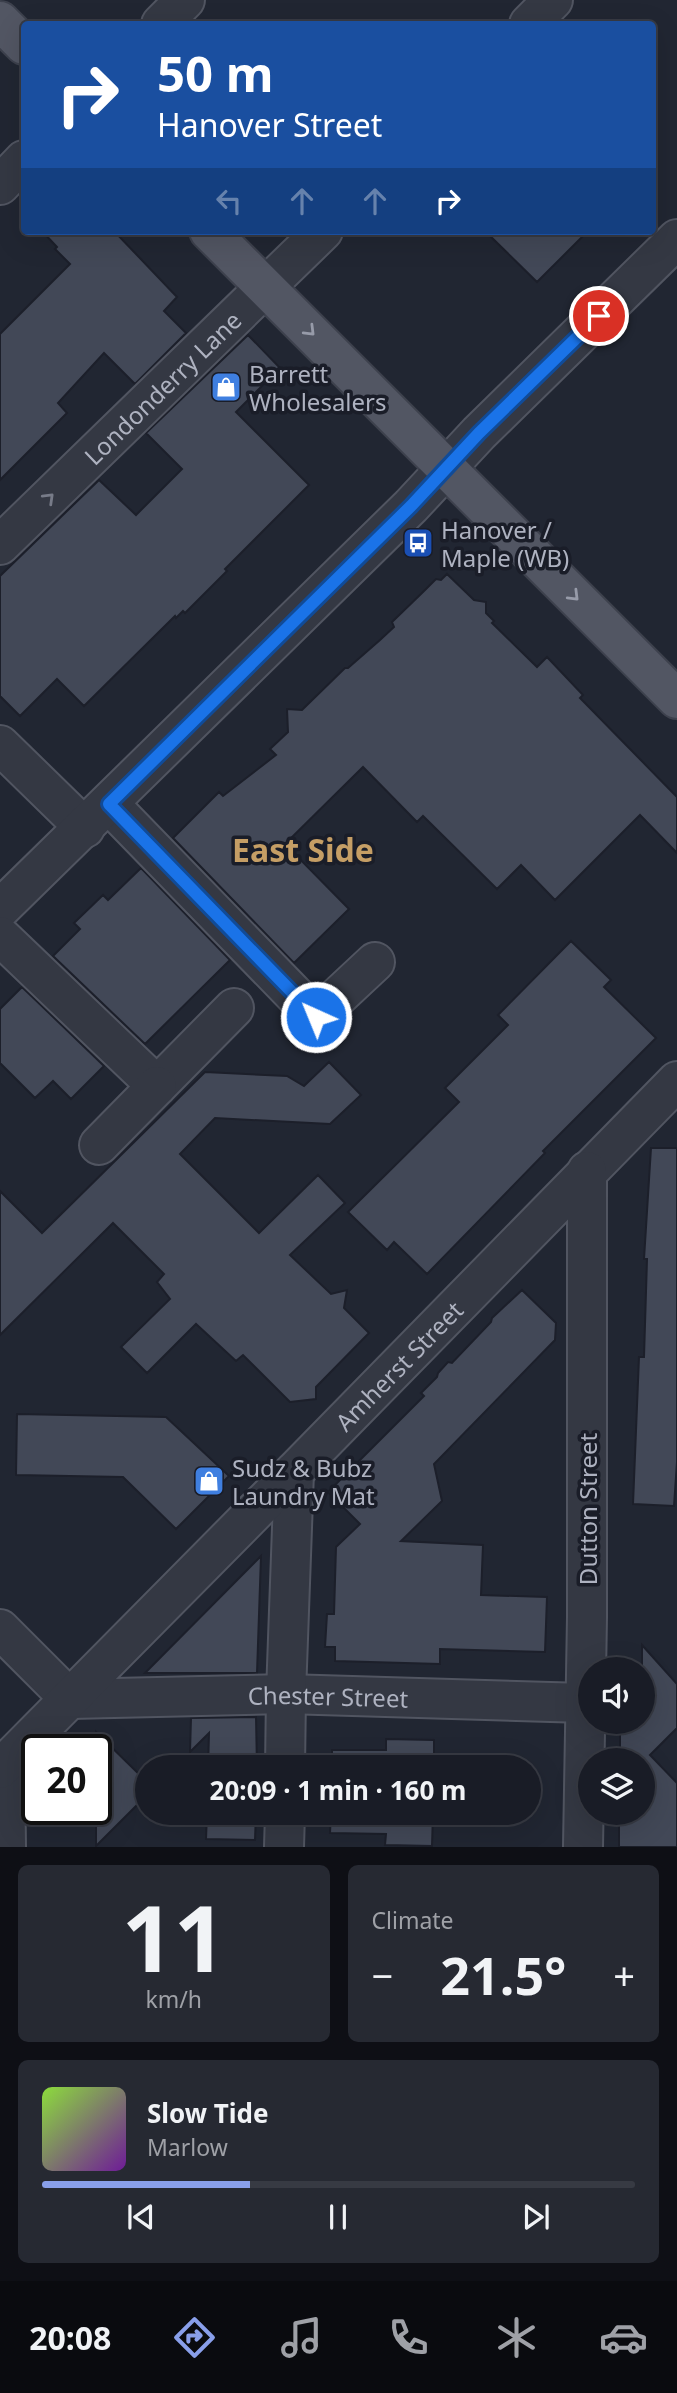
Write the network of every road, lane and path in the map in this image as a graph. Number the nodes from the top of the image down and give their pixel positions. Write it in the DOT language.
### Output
graph roads {
  1 [pos="185,0"];
  2 [pos="553,0"];
  3 [pos="0,21"];
  4 [pos="164,21"];
  5 [pos="532,21"];
  6 [pos="21,42"];
  7 [pos="21,163"];
  8 [pos="0,185"];
  9 [pos="213,235"];
  10 [pos="319,235"];
  11 [pos="677,239"];
  12 [pos="266,288"];
  13 [pos="445,468"];
  14 [pos="0,545"];
  15 [pos="672,685"];
  16 [pos="0,745"];
  17 [pos="97,816"];
  18 [pos="0,909"];
  19 [pos="0,936"];
  20 [pos="375,962"];
  21 [pos="234,1008"];
  22 [pos="677,1081"];
  23 [pos="158,1086"];
  24 [pos="99,1145"];
  25 [pos="587,1171"];
  26 [pos="295,1472"];
  27 [pos="0,1629"];
  28 [pos="585,1657"];
  29 [pos="286,1694"];
  30 [pos="70,1699"];
  31 [pos="578,1703"];
  32 [pos="585,1734"];
  33 [pos="285,1755"];
  34 [pos="3,1766"];
  35 [pos="285,1825"];
  36 [pos="6,1847"];
  37 [pos="284,1847"];
  38 [pos="583,1847"];
  1 -- 4 [label="street"];
  2 -- 5 [label="street"];
  3 -- 6 [label="main road"];
  7 -- 8 [label="street"];
  9 -- 12 [label="main road"];
  10 -- 12 [label="street, Londonderry Lane"];
  11 -- 13 [label="street"];
  12 -- 13 [label="main road, one-way"];
  14 -- 12 [label="street, Londonderry Lane, one-way"];
  13 -- 15 [label="main road, one-way"];
  13 -- 17 [label="street"];
  16 -- 17 [label="street"];
  17 -- 18 [label="street"];
  17 -- 20 [label="street"];
  19 -- 23 [label="street"];
  21 -- 23 [label="street"];
  22 -- 25 [label="street, Amherst Street"];
  23 -- 24 [label="street"];
  25 -- 26 [label="street, Amherst Street"];
  25 -- 28 [label="street, Dutton Street"];
  26 -- 29 [label="street"];
  26 -- 30 [label="street, Amherst Street"];
  27 -- 30 [label="street"];
  29 -- 30 [label="street, Chester Street"];
  29 -- 31 [label="street, Chester Street"];
  29 -- 33 [label="street"];
  30 -- 34 [label="street, Amherst Street"];
  32 -- 38 [label="street, Dutton Street"];
  34 -- 36 [label="street"];
  35 -- 37 [label="street"];
}
